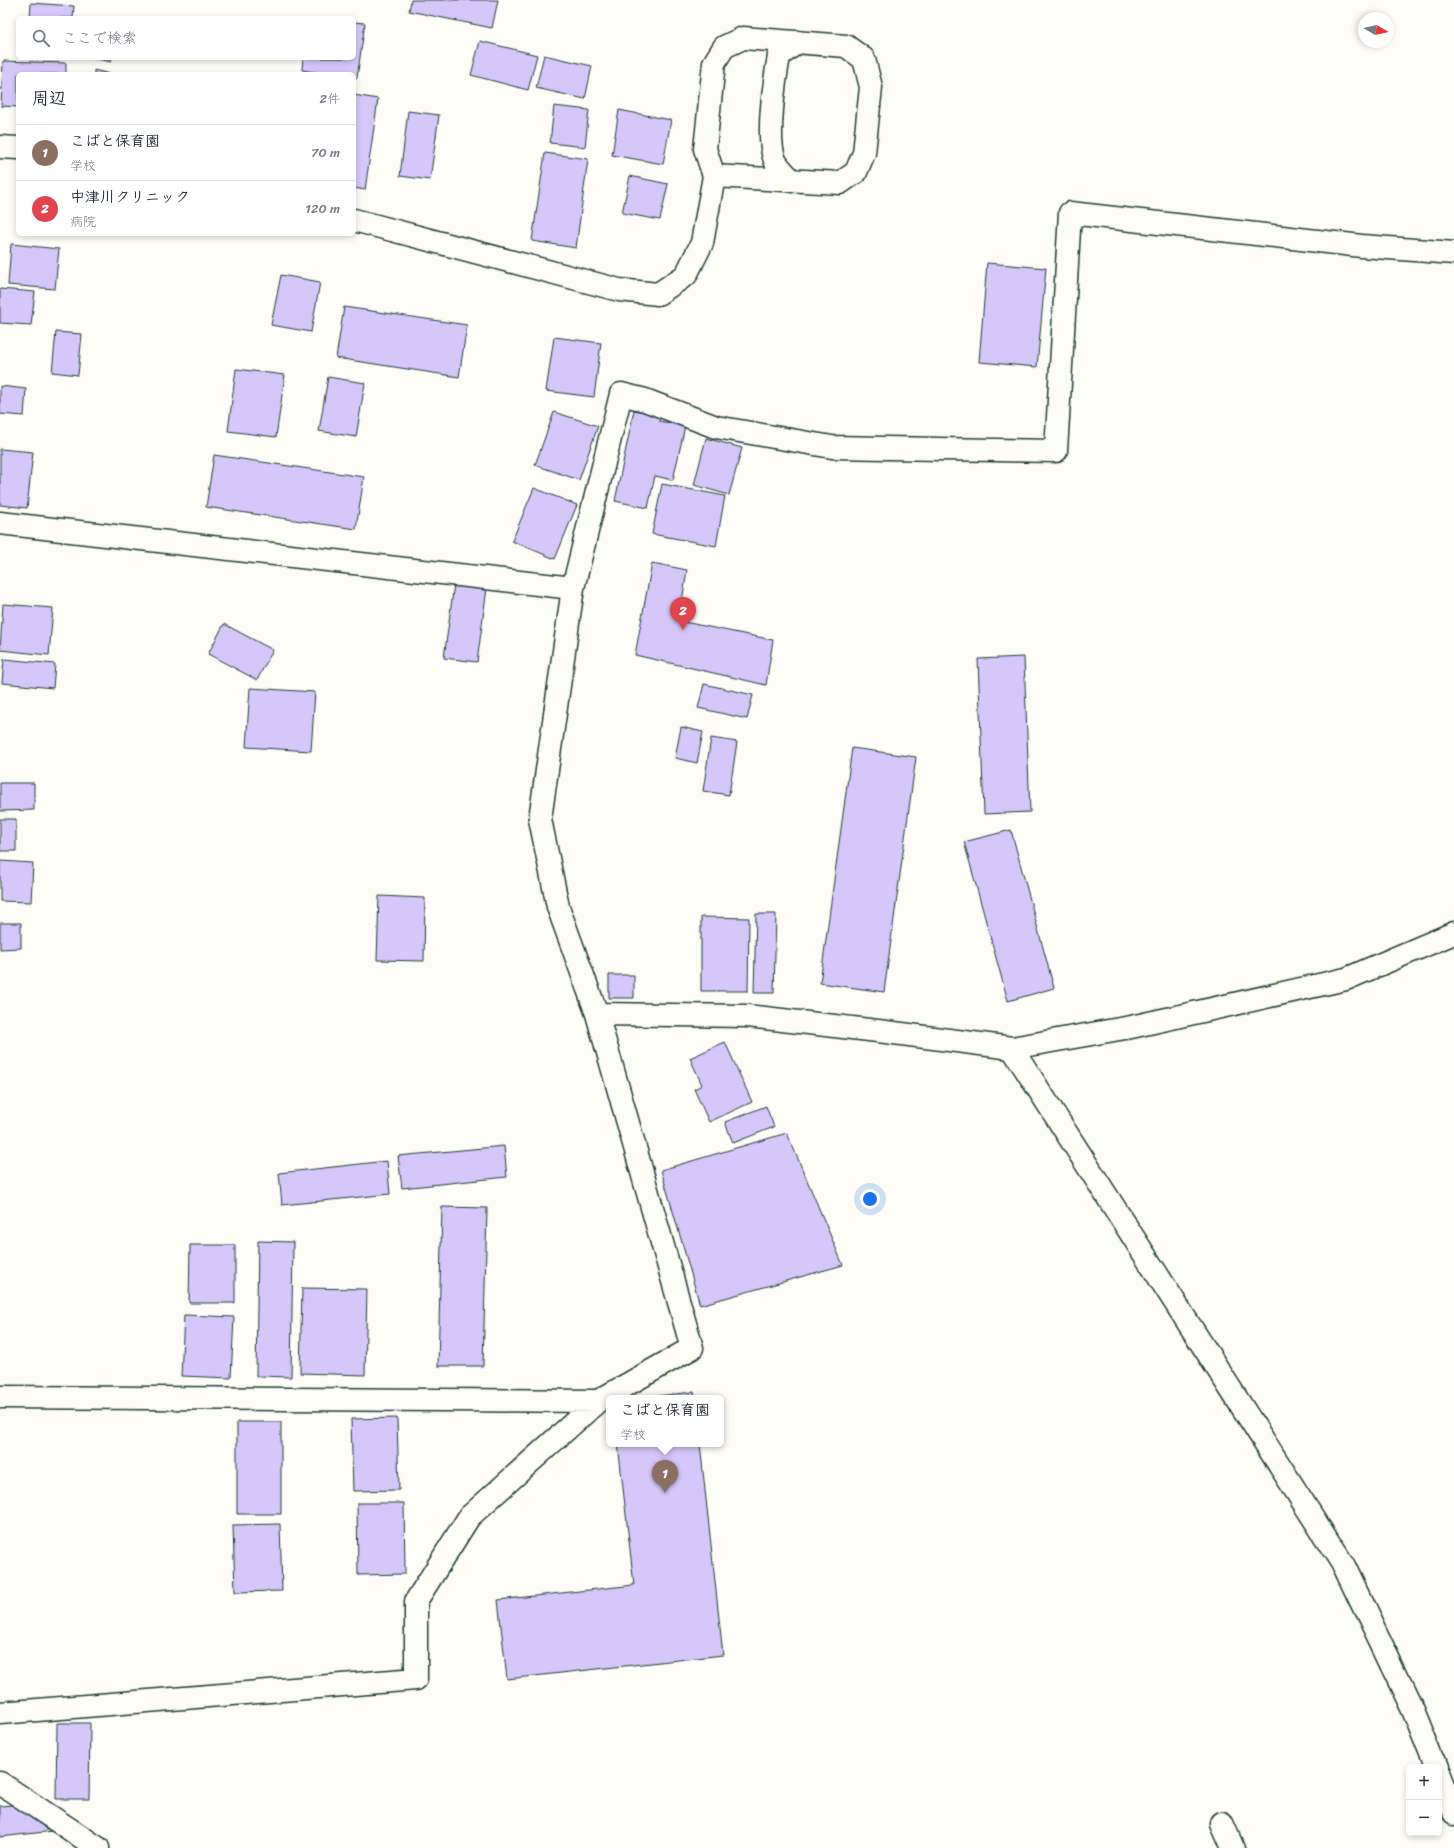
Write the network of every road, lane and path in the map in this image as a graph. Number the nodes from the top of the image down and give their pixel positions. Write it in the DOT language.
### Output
graph roads {
  1 [pos="798,42"];
  2 [pos="0,147"];
  3 [pos="16,148"];
  4 [pos="714,176"];
  5 [pos="792,181"];
  6 [pos="356,221"];
  7 [pos="1454,253"];
  8 [pos="0,523"];
  9 [pos="573,588"];
  10 [pos="1454,933"];
  11 [pos="597,1014"];
  12 [pos="1012,1048"];
  13 [pos="609,1395"];
  14 [pos="606,1396"];
  15 [pos="0,1397"];
  16 [pos="598,1401"];
  17 [pos="0,1713"];
  18 [pos="1435,1764"];
  19 [pos="0,1783"];
  20 [pos="1442,1783"];
  21 [pos="1454,1813"];
  22 [pos="1222,1823"];
  23 [pos="98,1848"];
  24 [pos="1233,1848"];
  1 -- 4 [label="street"];
  1 -- 5 [label="street"];
  1 -- 5 [label="street"];
  2 -- 3 [label="street"];
  4 -- 5 [label="street"];
  4 -- 6 [label="street"];
  7 -- 9 [label="street"];
  8 -- 9 [label="street"];
  9 -- 11 [label="street"];
  10 -- 12 [label="street"];
  11 -- 12 [label="street"];
  11 -- 13 [label="street"];
  12 -- 18 [label="street"];
  14 -- 16 [label="street"];
  15 -- 16 [label="street"];
  16 -- 17 [label="street"];
  19 -- 23 [label="street"];
  20 -- 21 [label="street"];
  22 -- 24 [label="street"];
}
